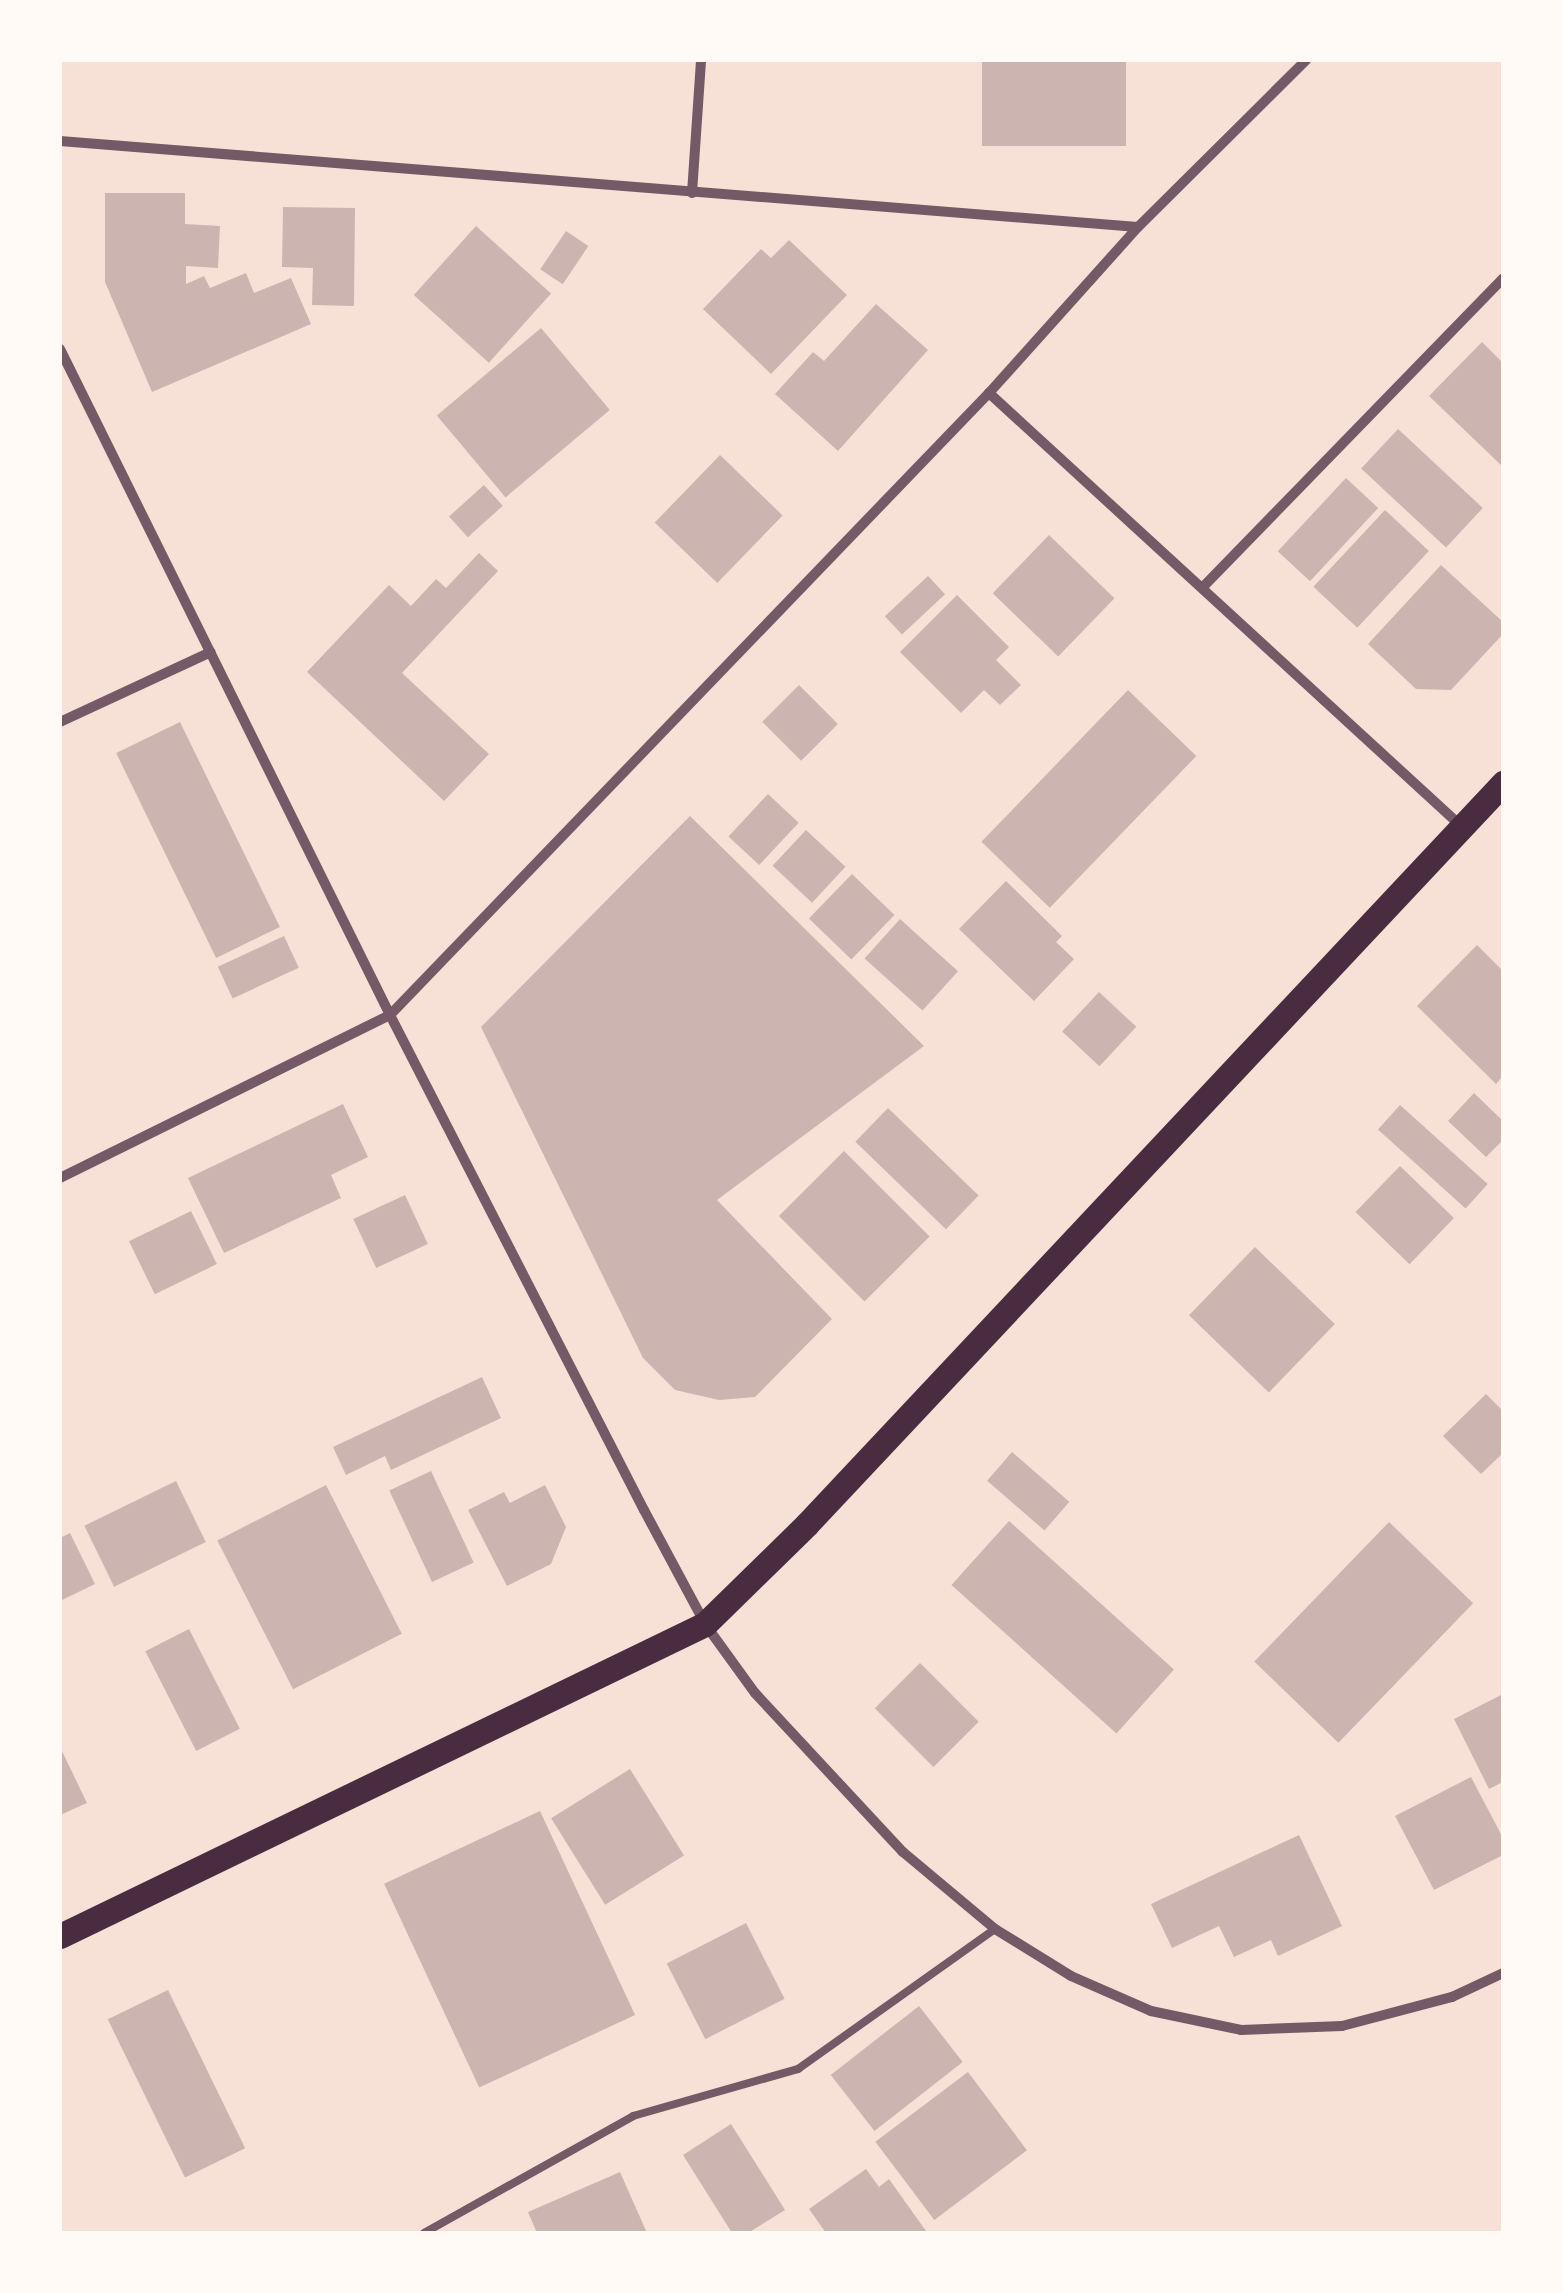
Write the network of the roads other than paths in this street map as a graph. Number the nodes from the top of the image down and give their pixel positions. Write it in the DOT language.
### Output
graph roads {
  1 [pos="701,60"];
  2 [pos="1306,60"];
  3 [pos="60,141"];
  4 [pos="692,192"];
  5 [pos="1138,227"];
  6 [pos="1503,278"];
  7 [pos="60,349"];
  8 [pos="989,394"];
  9 [pos="1202,588"];
  10 [pos="211,652"];
  11 [pos="60,722"];
  12 [pos="1503,783"];
  13 [pos="1462,826"];
  14 [pos="390,1015"];
  15 [pos="60,1178"];
  16 [pos="705,1624"];
  17 [pos="995,1928"];
  18 [pos="60,1936"];
  19 [pos="1503,1973"];
  20 [pos="424,2233"];
  1 -- 4 [label="street"];
  2 -- 5 [label="street"];
  3 -- 4 [label="street"];
  4 -- 5 [label="street"];
  5 -- 8 [label="street"];
  6 -- 9 [label="street"];
  7 -- 10 [label="street"];
  8 -- 9 [label="street"];
  8 -- 14 [label="street"];
  9 -- 13 [label="street"];
  10 -- 11 [label="street"];
  10 -- 14 [label="street"];
  12 -- 13 [label="main road"];
  13 -- 16 [label="main road"];
  14 -- 15 [label="street"];
  14 -- 16 [label="street"];
  16 -- 17 [label="street"];
  16 -- 18 [label="main road"];
  17 -- 19 [label="street"];
  17 -- 20 [label="lane"];
}
